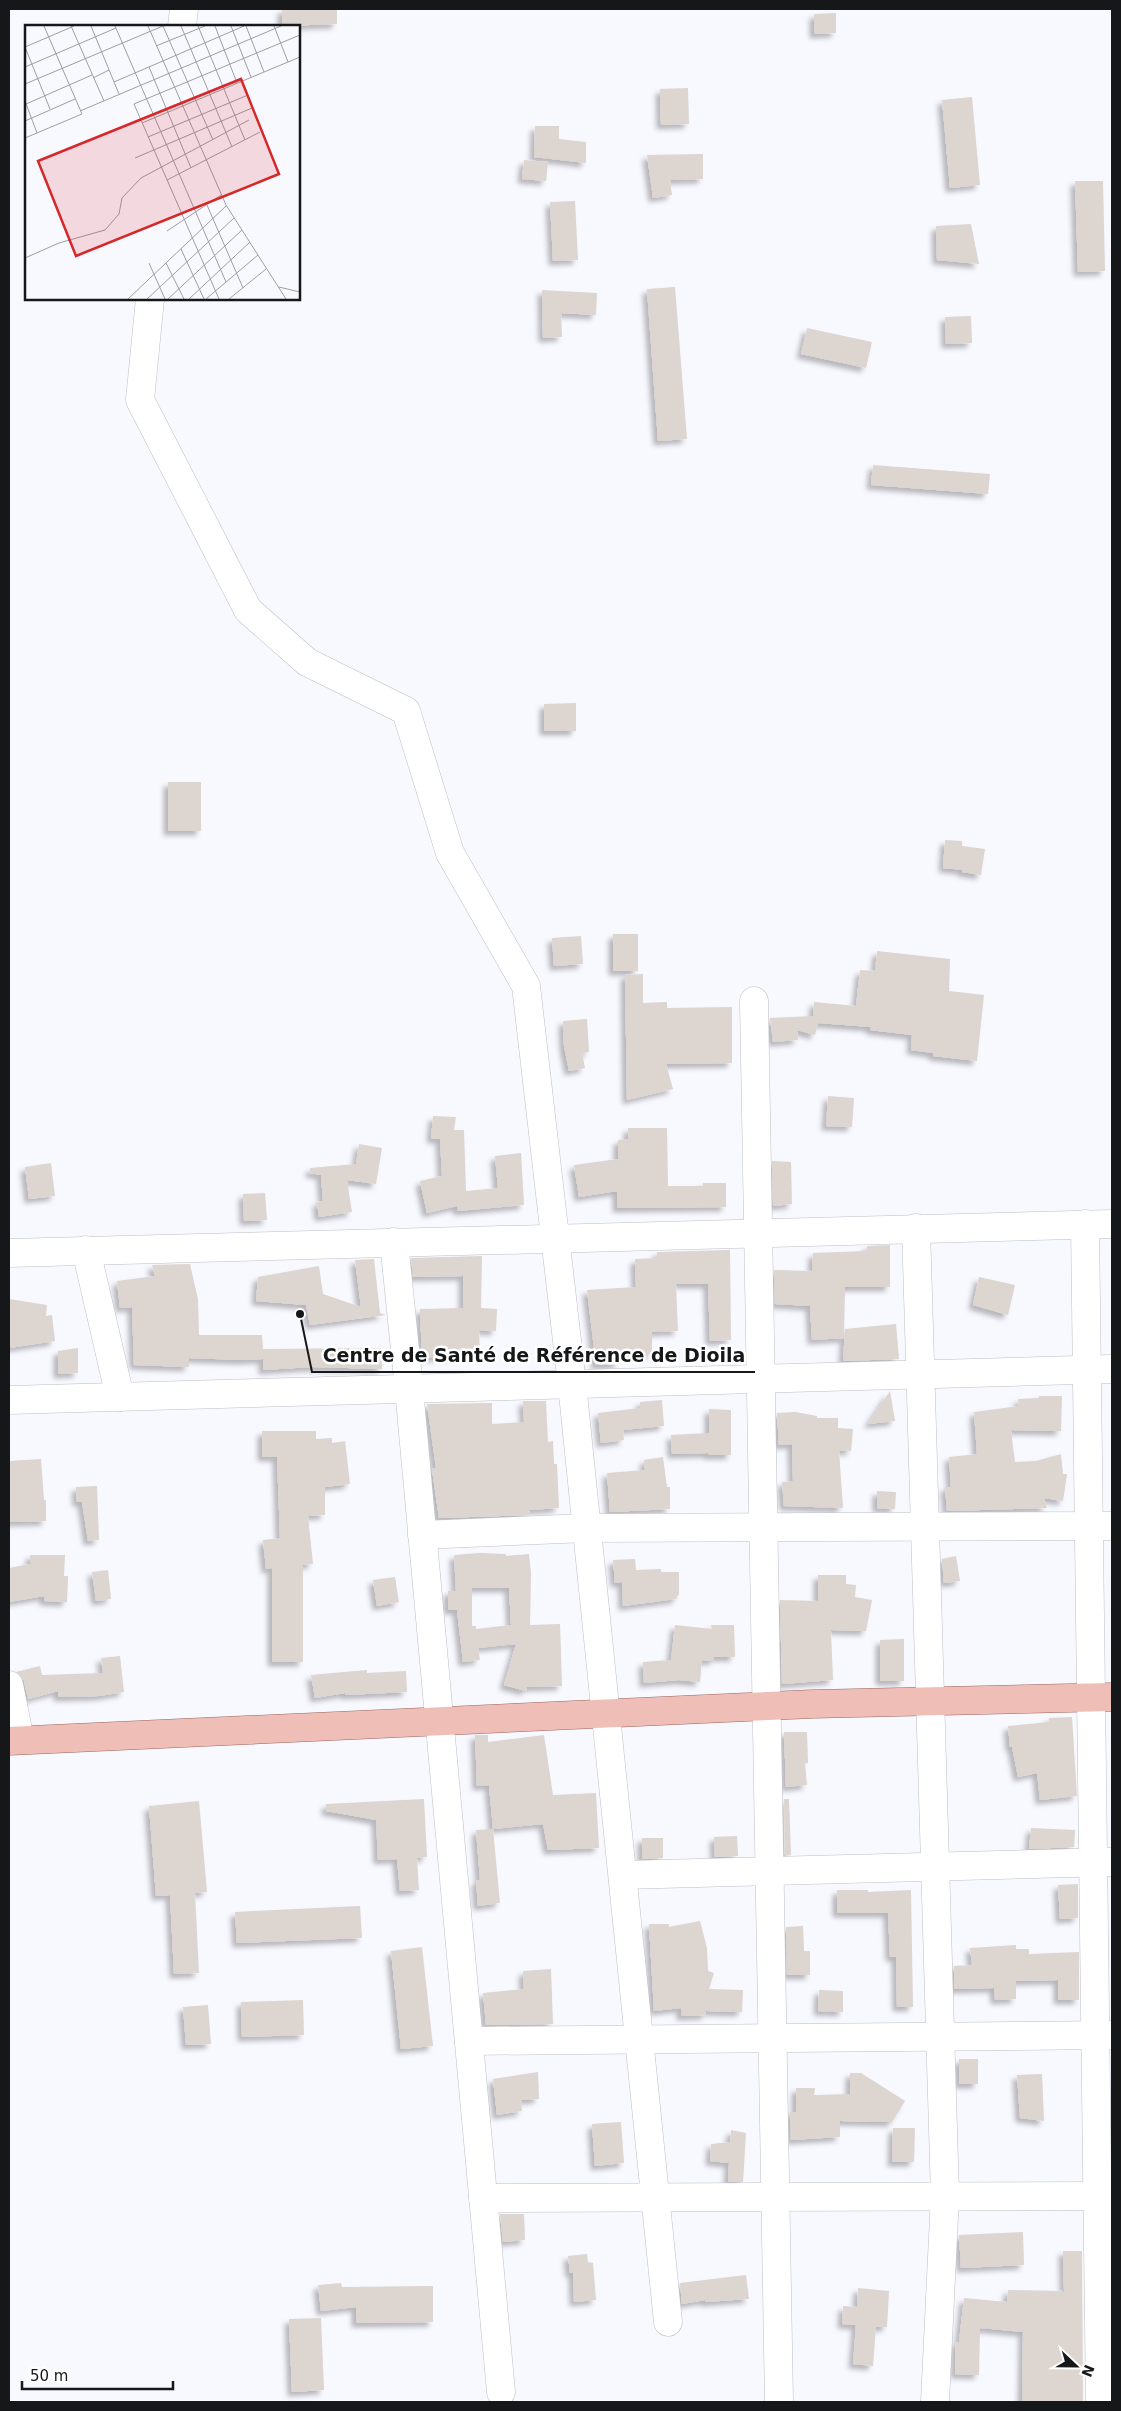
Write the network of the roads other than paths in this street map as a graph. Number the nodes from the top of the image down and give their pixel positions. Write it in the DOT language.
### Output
graph roads {
  1 [pos="184,9"];
  2 [pos="182,25"];
  3 [pos="150,300"];
  4 [pos="754,1001"];
  5 [pos="1085,1224"];
  6 [pos="1112,1224"];
  7 [pos="916,1228"];
  8 [pos="757,1233"];
  9 [pos="554,1238"];
  10 [pos="394,1242"];
  11 [pos="86,1250"];
  12 [pos="9,1252"];
  13 [pos="1100,1370"];
  14 [pos="922,1374"];
  15 [pos="761,1379"];
  16 [pos="572,1384"];
  17 [pos="409,1389"];
  18 [pos="120,1397"];
  19 [pos="9,1400"];
  20 [pos="926,1526"];
  21 [pos="1101,1526"];
  22 [pos="763,1527"];
  23 [pos="587,1528"];
  24 [pos="422,1535"];
  25 [pos="9,1685"];
  26 [pos="1102,1697"];
  27 [pos="931,1701"];
  28 [pos="766,1706"];
  29 [pos="606,1714"];
  30 [pos="439,1721"];
  31 [pos="14,1740"];
  32 [pos="1103,1862"];
  33 [pos="936,1867"];
  34 [pos="769,1871"];
  35 [pos="622,1876"];
  36 [pos="1104,2035"];
  37 [pos="941,2036"];
  38 [pos="772,2038"];
  39 [pos="640,2039"];
  40 [pos="469,2041"];
  41 [pos="945,2196"];
  42 [pos="1105,2196"];
  43 [pos="656,2197"];
  44 [pos="775,2197"];
  45 [pos="483,2198"];
  46 [pos="668,2322"];
  47 [pos="1106,2355"];
  48 [pos="500,2392"];
  49 [pos="779,2402"];
  50 [pos="935,2402"];
  51 [pos="1100,2402"];
  1 -- 2 [label="street"];
  3 -- 9 [label="street"];
  4 -- 8 [label="street"];
  5 -- 6 [label="street"];
  5 -- 7 [label="street"];
  5 -- 13 [label="street"];
  7 -- 8 [label="street"];
  7 -- 14 [label="street"];
  8 -- 9 [label="street"];
  8 -- 15 [label="street"];
  9 -- 10 [label="street"];
  9 -- 16 [label="street"];
  10 -- 11 [label="street"];
  10 -- 17 [label="street"];
  11 -- 12 [label="street"];
  11 -- 18 [label="street"];
  13 -- 14 [label="street"];
  13 -- 21 [label="street"];
  14 -- 15 [label="street"];
  14 -- 20 [label="street"];
  15 -- 16 [label="street"];
  15 -- 22 [label="street"];
  16 -- 17 [label="street"];
  16 -- 23 [label="street"];
  17 -- 18 [label="street"];
  17 -- 24 [label="street"];
  18 -- 19 [label="street"];
  20 -- 21 [label="street"];
  20 -- 22 [label="street"];
  20 -- 27 [label="street"];
  21 -- 26 [label="street"];
  22 -- 23 [label="street"];
  22 -- 28 [label="street"];
  23 -- 24 [label="street"];
  23 -- 29 [label="street"];
  24 -- 30 [label="street"];
  25 -- 31 [label="street"];
  26 -- 27 [label="main road"];
  26 -- 32 [label="street"];
  27 -- 28 [label="main road"];
  27 -- 33 [label="street"];
  28 -- 29 [label="main road"];
  28 -- 34 [label="street"];
  29 -- 30 [label="main road"];
  29 -- 35 [label="street"];
  30 -- 31 [label="main road"];
  30 -- 40 [label="street"];
  32 -- 33 [label="street"];
  32 -- 36 [label="street"];
  33 -- 34 [label="street"];
  33 -- 37 [label="street"];
  34 -- 35 [label="street"];
  34 -- 38 [label="street"];
  35 -- 39 [label="street"];
  36 -- 37 [label="street"];
  36 -- 42 [label="street"];
  37 -- 38 [label="street"];
  37 -- 41 [label="street"];
  38 -- 39 [label="street"];
  38 -- 44 [label="street"];
  39 -- 40 [label="street"];
  39 -- 43 [label="street"];
  40 -- 45 [label="street"];
  41 -- 42 [label="street"];
  41 -- 44 [label="street"];
  41 -- 50 [label="street"];
  42 -- 47 [label="street"];
  43 -- 44 [label="street"];
  43 -- 45 [label="street"];
  43 -- 46 [label="street"];
  44 -- 49 [label="street"];
  45 -- 48 [label="street"];
  47 -- 51 [label="street"];
}
